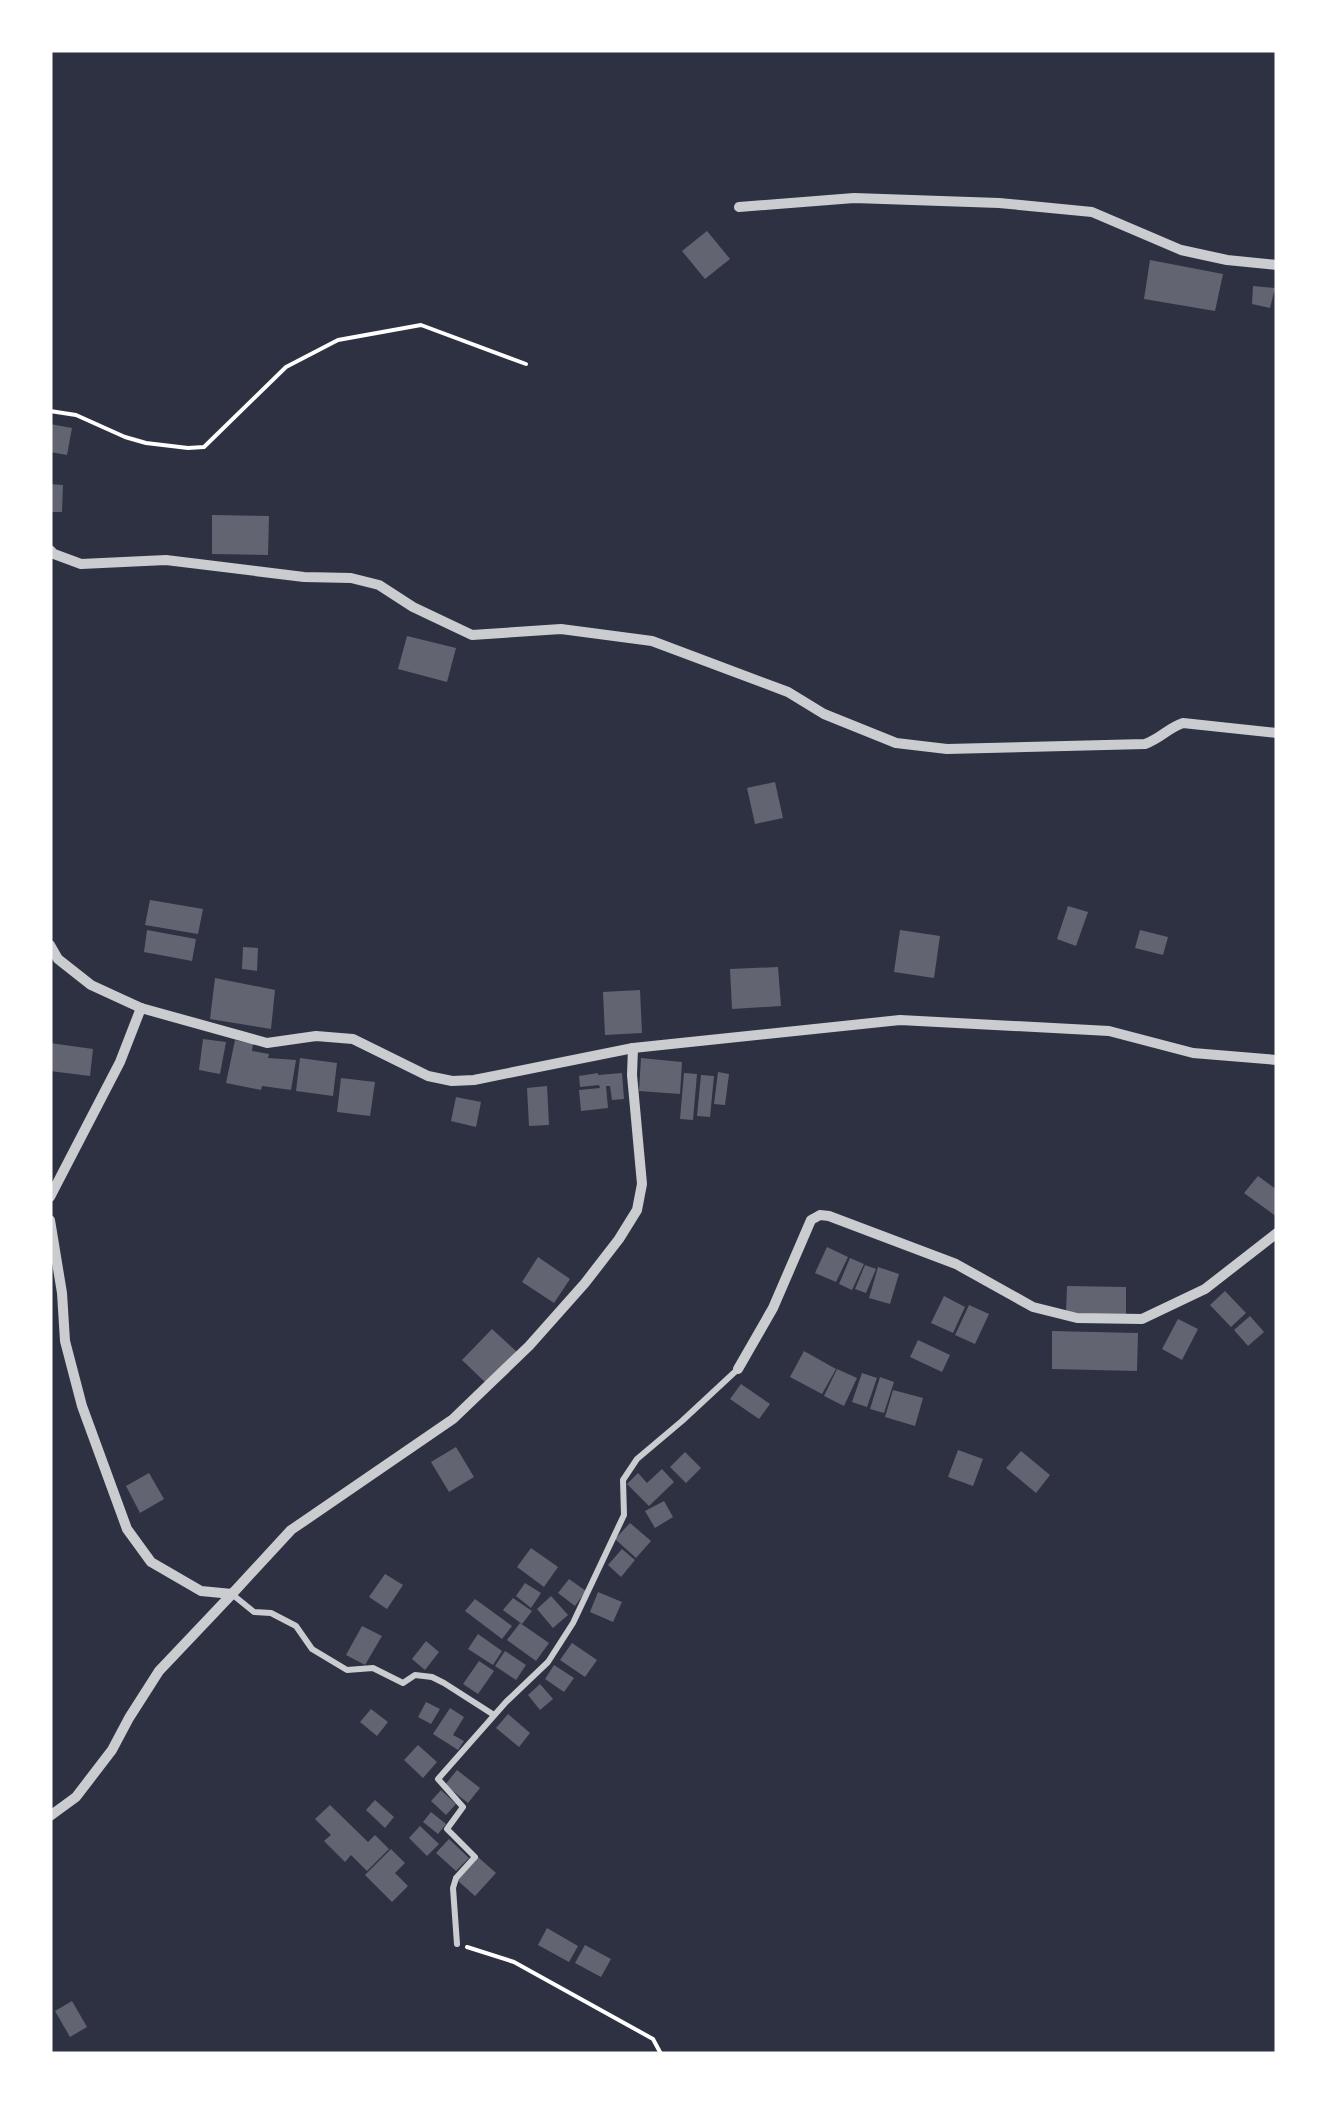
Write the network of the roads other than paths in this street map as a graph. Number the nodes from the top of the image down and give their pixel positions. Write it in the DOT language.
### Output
graph roads {
  1 [pos="738,207"];
  2 [pos="1277,265"];
  3 [pos="50,550"];
  4 [pos="1277,734"];
  5 [pos="50,944"];
  6 [pos="141,1008"];
  7 [pos="633,1048"];
  8 [pos="1277,1060"];
  9 [pos="50,1196"];
  10 [pos="50,1220"];
  11 [pos="1277,1233"];
  12 [pos="738,1369"];
  13 [pos="232,1594"];
  14 [pos="494,1715"];
  15 [pos="50,1816"];
  16 [pos="457,1944"];
  1 -- 2 [label="street"];
  3 -- 4 [label="street"];
  5 -- 6 [label="street"];
  6 -- 7 [label="street"];
  6 -- 9 [label="street"];
  7 -- 8 [label="street"];
  7 -- 13 [label="street"];
  10 -- 13 [label="street"];
  11 -- 12 [label="street"];
  12 -- 14 [label="lane"];
  13 -- 14 [label="lane"];
  13 -- 15 [label="street"];
  14 -- 16 [label="lane"];
}
